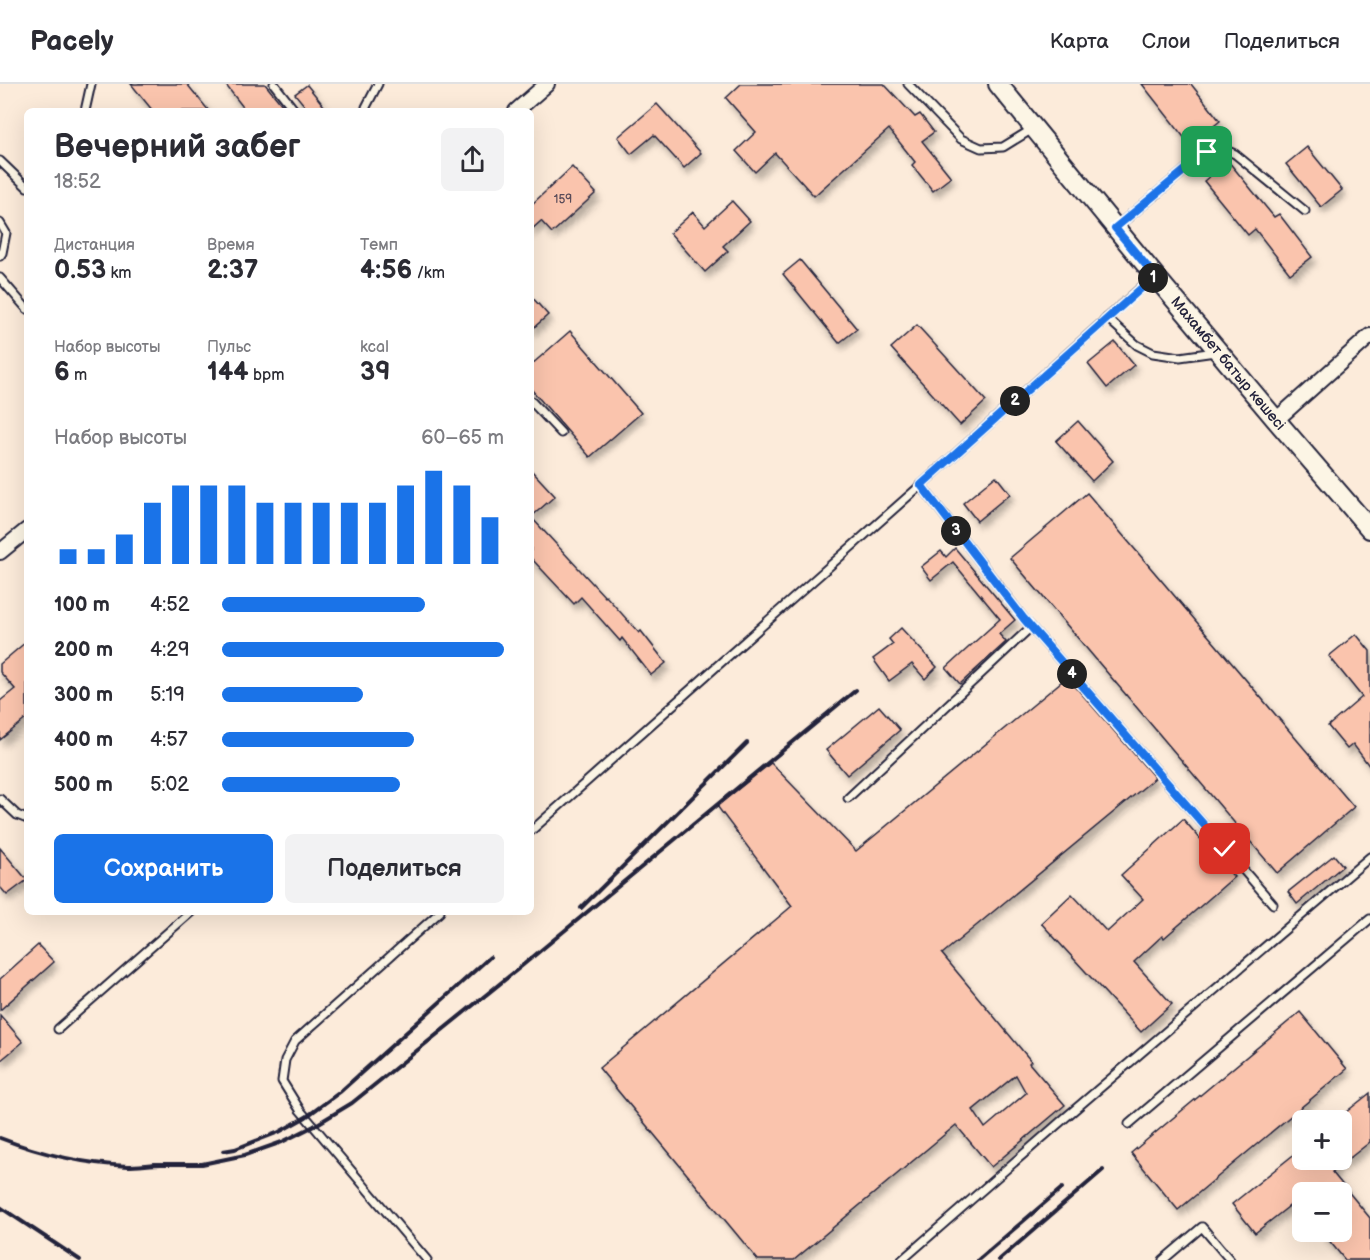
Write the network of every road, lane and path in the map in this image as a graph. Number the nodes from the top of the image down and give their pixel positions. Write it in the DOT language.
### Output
graph roads {
  1 [pos="91,84"];
  2 [pos="274,84"];
  3 [pos="378,84"];
  4 [pos="547,84"];
  5 [pos="908,84"];
  6 [pos="998,84"];
  7 [pos="86,108"];
  8 [pos="293,108"];
  9 [pos="366,108"];
  10 [pos="519,108"];
  11 [pos="1034,128"];
  12 [pos="0,161"];
  13 [pos="24,184"];
  14 [pos="1305,212"];
  15 [pos="0,223"];
  16 [pos="1115,228"];
  17 [pos="0,256"];
  18 [pos="1155,276"];
  19 [pos="0,278"];
  20 [pos="24,306"];
  21 [pos="1107,318"];
  22 [pos="1370,336"];
  23 [pos="1219,352"];
  24 [pos="534,404"];
  25 [pos="1276,420"];
  26 [pos="561,433"];
  27 [pos="921,485"];
  28 [pos="1368,522"];
  29 [pos="24,532"];
  30 [pos="0,552"];
  31 [pos="1031,627"];
  32 [pos="848,798"];
  33 [pos="0,799"];
  34 [pos="24,818"];
  35 [pos="534,828"];
  36 [pos="1370,857"];
  37 [pos="1273,904"];
  38 [pos="188,915"];
  39 [pos="437,915"];
  40 [pos="1370,919"];
  41 [pos="58,1029"];
  42 [pos="1129,1124"];
  43 [pos="427,1260"];
  44 [pos="902,1260"];
  45 [pos="1163,1260"];
  46 [pos="1230,1260"];
  1 -- 7 [label="lane"];
  2 -- 8 [label="lane"];
  3 -- 9 [label="lane"];
  4 -- 10 [label="street"];
  5 -- 11 [label="lane"];
  6 -- 11 [label="street, Махамбет батыр көшесі"];
  11 -- 16 [label="street, Махамбет батыр көшесі"];
  12 -- 13 [label="lane"];
  14 -- 16 [label="lane"];
  15 -- 17 [label="lane"];
  16 -- 18 [label="street, Махамбет батыр көшесі"];
  18 -- 21 [label="lane"];
  18 -- 23 [label="street, Махамбет батыр көшесі"];
  19 -- 20 [label="lane"];
  21 -- 23 [label="lane"];
  21 -- 27 [label="lane"];
  22 -- 25 [label="street"];
  23 -- 25 [label="street, Махамбет батыр көшесі"];
  24 -- 26 [label="lane"];
  25 -- 28 [label="street, Махамбет батыр көшесі"];
  27 -- 31 [label="lane"];
  27 -- 35 [label="lane"];
  29 -- 30 [label="street"];
  31 -- 32 [label="lane"];
  31 -- 37 [label="lane"];
  33 -- 34 [label="lane"];
  36 -- 44 [label="lane"];
  38 -- 41 [label="lane"];
  39 -- 43 [label="lane"];
  40 -- 42 [label="lane"];
  45 -- 46 [label="lane"];
}
